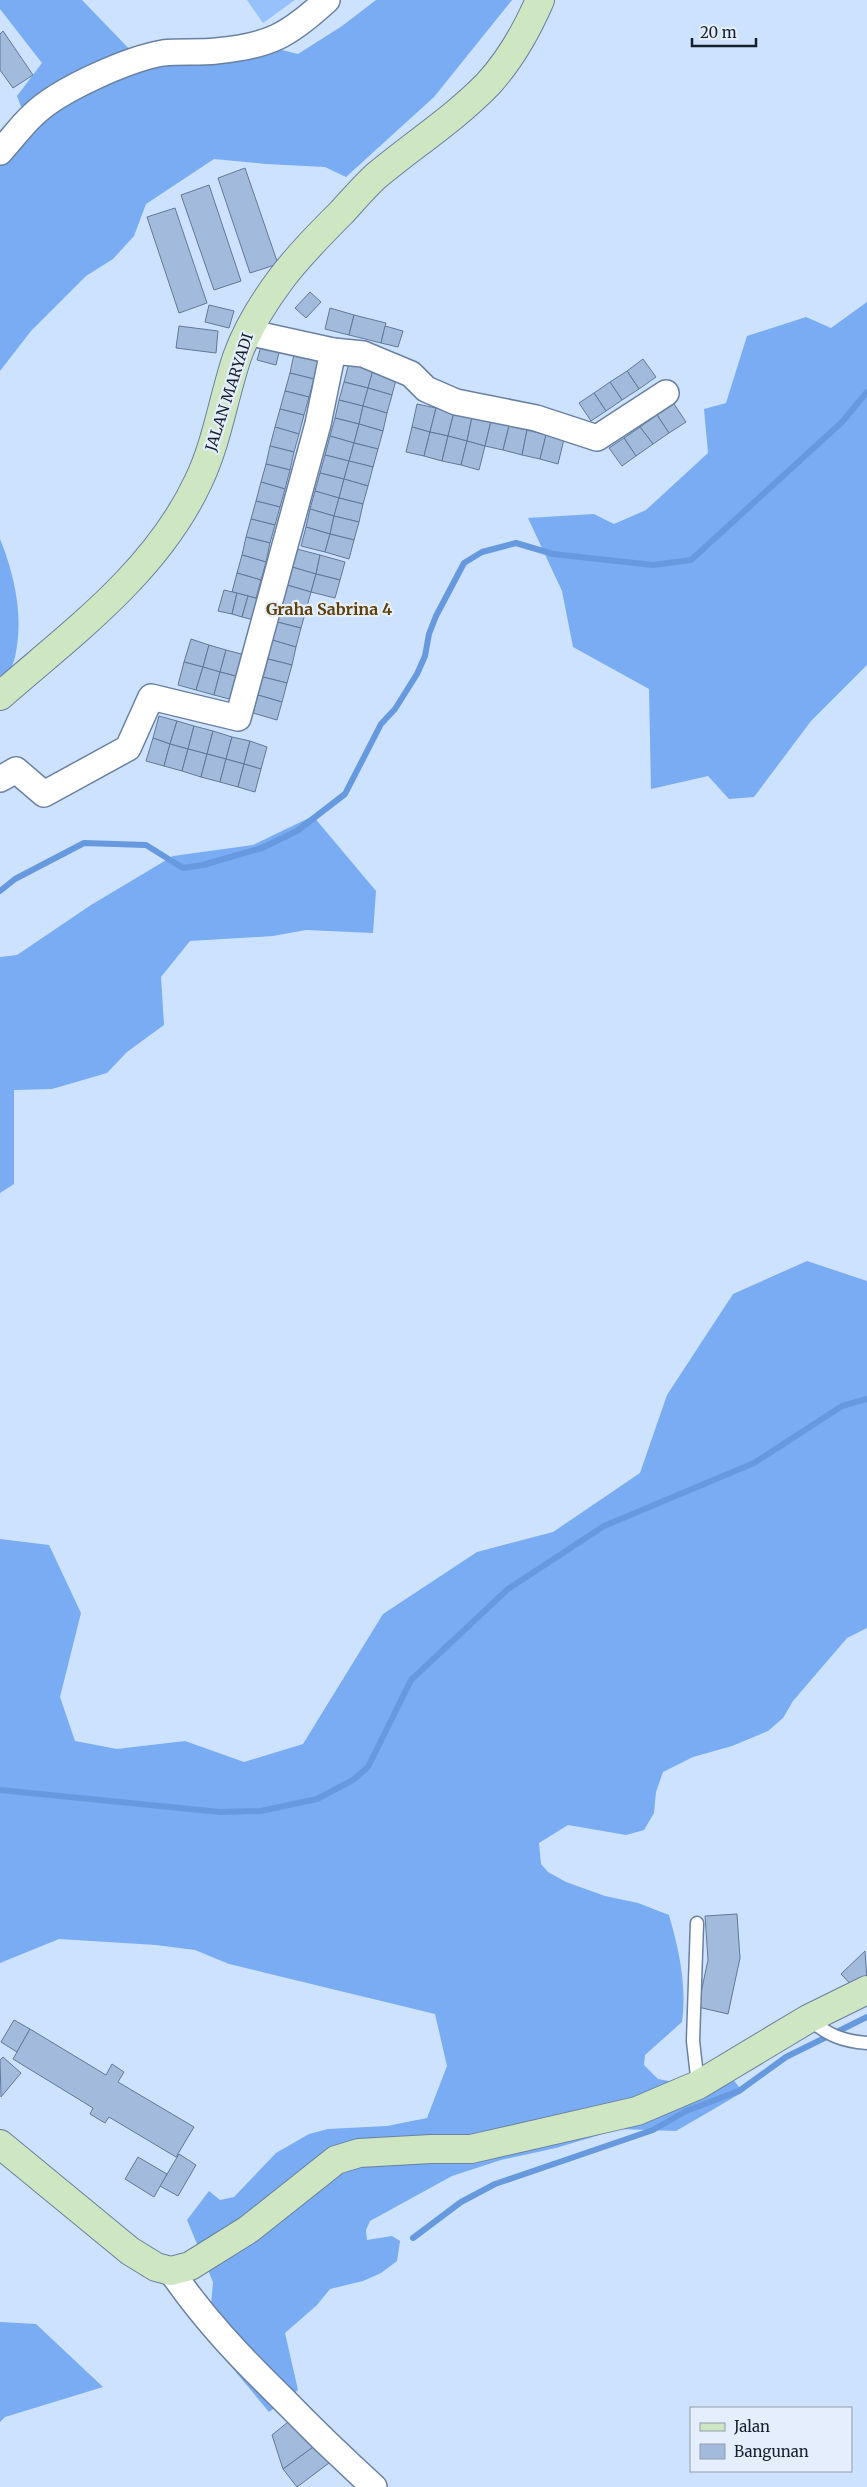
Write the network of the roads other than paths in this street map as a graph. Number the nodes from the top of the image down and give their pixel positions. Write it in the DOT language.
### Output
graph roads {
  1 [pos="327,0"];
  2 [pos="540,0"];
  3 [pos="0,152"];
  4 [pos="247,332"];
  5 [pos="333,350"];
  6 [pos="666,393"];
  7 [pos="0,696"];
  8 [pos="0,779"];
  9 [pos="697,1923"];
  10 [pos="867,1990"];
  11 [pos="814,2024"];
  12 [pos="867,2043"];
  13 [pos="698,2085"];
  14 [pos="0,2144"];
  15 [pos="171,2271"];
  16 [pos="374,2487"];
  1 -- 3 [label="street"];
  2 -- 4 [label="street, JALAN MARYADI"];
  4 -- 5 [label="street"];
  4 -- 7 [label="street, JALAN MARYADI"];
  5 -- 6 [label="street"];
  5 -- 8 [label="street"];
  9 -- 13 [label="lane"];
  10 -- 11 [label="street"];
  11 -- 12 [label="lane"];
  11 -- 13 [label="street"];
  13 -- 15 [label="street"];
  14 -- 15 [label="street"];
  15 -- 16 [label="street"];
}
